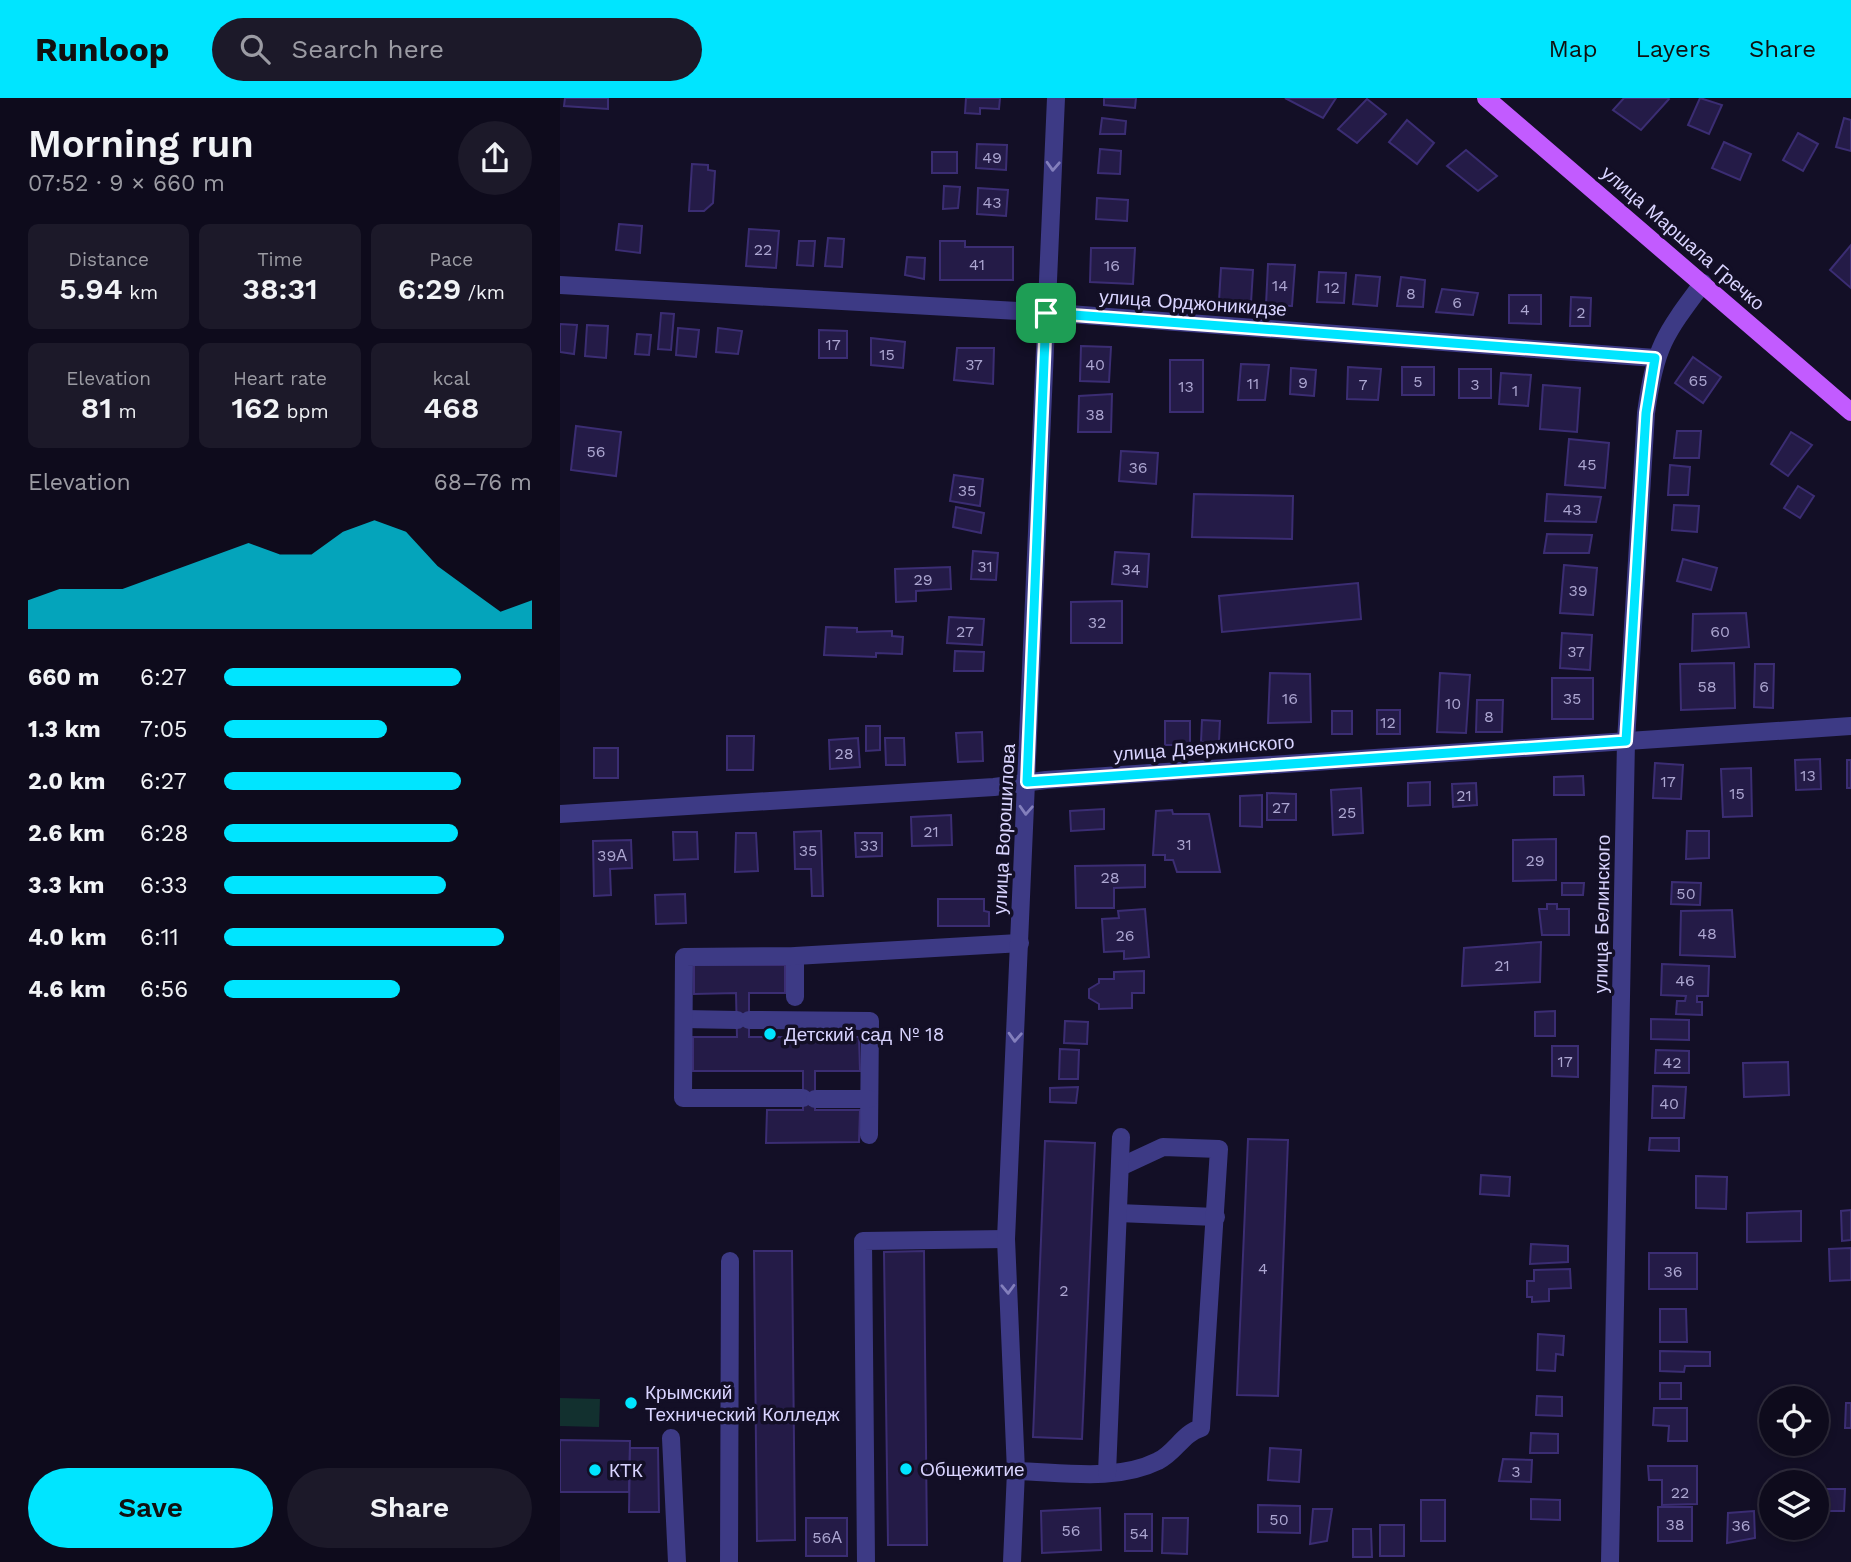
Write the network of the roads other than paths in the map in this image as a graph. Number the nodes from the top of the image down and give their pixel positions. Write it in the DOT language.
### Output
graph roads {
  1 [pos="1056,98"];
  2 [pos="1486,98"];
  3 [pos="1703,283"];
  4 [pos="560,285"];
  5 [pos="1046,313"];
  6 [pos="1655,358"];
  7 [pos="1851,412"];
  8 [pos="1851,726"];
  9 [pos="1626,741"];
  10 [pos="1027,782"];
  11 [pos="560,814"];
  12 [pos="1020,943"];
  13 [pos="795,956"];
  14 [pos="794,997"];
  15 [pos="684,1019"];
  16 [pos="869,1099"];
  17 [pos="869,1135"];
  18 [pos="1121,1138"];
  19 [pos="1120,1167"];
  20 [pos="1118,1213"];
  21 [pos="1216,1217"];
  22 [pos="1006,1239"];
  23 [pos="730,1261"];
  24 [pos="671,1438"];
  25 [pos="1016,1471"];
  26 [pos="1107,1474"];
  27 [pos="677,1562"];
  28 [pos="729,1562"];
  29 [pos="866,1562"];
  30 [pos="1012,1562"];
  31 [pos="1610,1562"];
  1 -- 5 [label="street, улица Ворошилова, one-way"];
  2 -- 3 [label="main road, улица Маршала Гречко"];
  3 -- 6 [label="street, улица Белинского"];
  3 -- 7 [label="main road, улица Маршала Гречко"];
  4 -- 5 [label="street, улица Орджоникидзе"];
  5 -- 6 [label="street, улица Орджоникидзе"];
  5 -- 10 [label="street, улица Ворошилова"];
  6 -- 9 [label="street, улица Белинского"];
  8 -- 9 [label="street, улица Дзержинского"];
  9 -- 10 [label="street, улица Дзержинского"];
  9 -- 31 [label="street, улица Белинского"];
  10 -- 11 [label="street, улица Дзержинского"];
  10 -- 12 [label="street, улица Ворошилова, one-way"];
  12 -- 13 [label="street"];
  12 -- 22 [label="street, улица Ворошилова, one-way"];
  13 -- 14 [label="street"];
  13 -- 15 [label="street"];
  15 -- 16 [label="street"];
  15 -- 16 [label="street"];
  16 -- 17 [label="street"];
  18 -- 19 [label="street"];
  19 -- 20 [label="street"];
  19 -- 21 [label="street"];
  20 -- 21 [label="street"];
  20 -- 26 [label="street"];
  21 -- 26 [label="street"];
  22 -- 25 [label="street, улица Ворошилова, one-way"];
  22 -- 29 [label="street"];
  23 -- 28 [label="street"];
  24 -- 27 [label="street"];
  25 -- 26 [label="street"];
  25 -- 30 [label="street, улица Ворошилова"];
}
